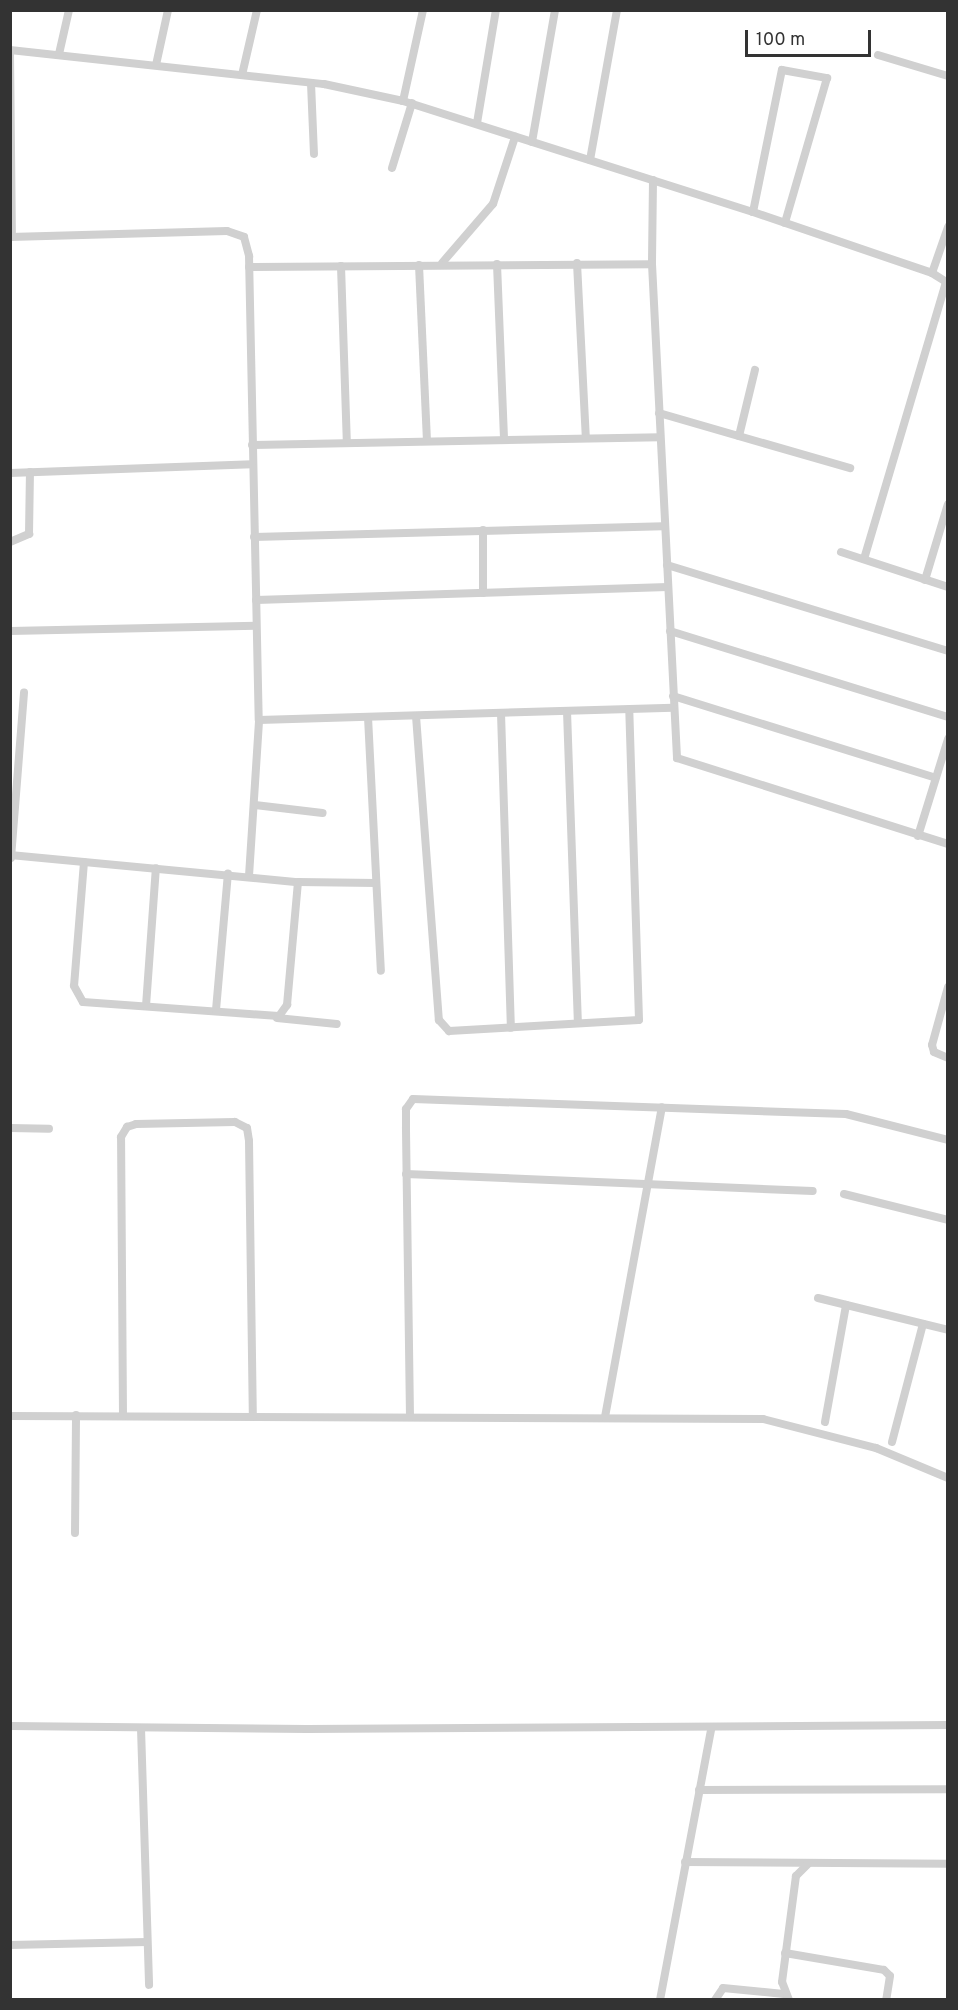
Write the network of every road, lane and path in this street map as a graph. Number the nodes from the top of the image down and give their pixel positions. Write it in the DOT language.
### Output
graph roads {
  1 [pos="69,10"];
  2 [pos="168,10"];
  3 [pos="257,10"];
  4 [pos="423,10"];
  5 [pos="496,10"];
  6 [pos="555,10"];
  7 [pos="617,10"];
  8 [pos="10,52"];
  9 [pos="59,54"];
  10 [pos="878,55"];
  11 [pos="156,65"];
  12 [pos="242,75"];
  13 [pos="948,76"];
  14 [pos="311,83"];
  15 [pos="407,102"];
  16 [pos="477,123"];
  17 [pos="515,137"];
  18 [pos="532,142"];
  19 [pos="314,154"];
  20 [pos="590,160"];
  21 [pos="392,168"];
  22 [pos="653,180"];
  23 [pos="753,212"];
  24 [pos="785,223"];
  25 [pos="948,226"];
  26 [pos="11,237"];
  27 [pos="577,263"];
  28 [pos="442,264"];
  29 [pos="497,264"];
  30 [pos="652,264"];
  31 [pos="419,265"];
  32 [pos="341,266"];
  33 [pos="249,267"];
  34 [pos="932,273"];
  35 [pos="947,283"];
  36 [pos="755,370"];
  37 [pos="659,413"];
  38 [pos="739,436"];
  39 [pos="660,437"];
  40 [pos="586,438"];
  41 [pos="504,440"];
  42 [pos="428,441"];
  43 [pos="346,443"];
  44 [pos="252,445"];
  45 [pos="252,464"];
  46 [pos="850,468"];
  47 [pos="30,472"];
  48 [pos="10,473"];
  49 [pos="948,504"];
  50 [pos="663,526"];
  51 [pos="483,530"];
  52 [pos="254,537"];
  53 [pos="10,542"];
  54 [pos="841,552"];
  55 [pos="864,559"];
  56 [pos="667,565"];
  57 [pos="925,580"];
  58 [pos="668,587"];
  59 [pos="948,587"];
  60 [pos="483,593"];
  61 [pos="256,600"];
  62 [pos="256,626"];
  63 [pos="10,631"];
  64 [pos="670,631"];
  65 [pos="948,651"];
  66 [pos="24,693"];
  67 [pos="673,696"];
  68 [pos="673,708"];
  69 [pos="629,709"];
  70 [pos="567,711"];
  71 [pos="501,713"];
  72 [pos="416,716"];
  73 [pos="368,717"];
  74 [pos="948,717"];
  75 [pos="259,720"];
  76 [pos="10,737"];
  77 [pos="20,738"];
  78 [pos="948,740"];
  79 [pos="936,778"];
  80 [pos="255,805"];
  81 [pos="323,813"];
  82 [pos="918,836"];
  83 [pos="948,844"];
  84 [pos="11,855"];
  85 [pos="10,860"];
  86 [pos="84,862"];
  87 [pos="156,868"];
  88 [pos="228,874"];
  89 [pos="249,876"];
  90 [pos="298,882"];
  91 [pos="376,883"];
  92 [pos="381,971"];
  93 [pos="948,987"];
  94 [pos="146,1006"];
  95 [pos="216,1010"];
  96 [pos="272,1018"];
  97 [pos="578,1023"];
  98 [pos="337,1024"];
  99 [pos="511,1028"];
  100 [pos="948,1058"];
  101 [pos="662,1107"];
  102 [pos="10,1128"];
  103 [pos="49,1129"];
  104 [pos="948,1140"];
  105 [pos="406,1174"];
  106 [pos="648,1184"];
  107 [pos="813,1191"];
  108 [pos="844,1194"];
  109 [pos="948,1220"];
  110 [pos="818,1298"];
  111 [pos="846,1305"];
  112 [pos="923,1324"];
  113 [pos="948,1330"];
  114 [pos="76,1415"];
  115 [pos="10,1416"];
  116 [pos="123,1416"];
  117 [pos="253,1417"];
  118 [pos="410,1417"];
  119 [pos="605,1417"];
  120 [pos="825,1422"];
  121 [pos="892,1442"];
  122 [pos="948,1478"];
  123 [pos="75,1533"];
  124 [pos="948,1725"];
  125 [pos="10,1726"];
  126 [pos="141,1728"];
  127 [pos="711,1729"];
  128 [pos="948,1789"];
  129 [pos="699,1790"];
  130 [pos="685,1862"];
  131 [pos="809,1863"];
  132 [pos="948,1864"];
  133 [pos="147,1942"];
  134 [pos="10,1945"];
  135 [pos="785,1953"];
  136 [pos="149,1985"];
  137 [pos="786,1997"];
  138 [pos="660,2000"];
  139 [pos="715,2000"];
  140 [pos="886,2000"];
  1 -- 9 [label="street"];
  2 -- 11 [label="street"];
  3 -- 12 [label="street"];
  4 -- 15 [label="street"];
  5 -- 16 [label="street"];
  6 -- 18 [label="street"];
  7 -- 20 [label="street"];
  8 -- 9 [label="street"];
  8 -- 26 [label="street"];
  9 -- 11 [label="street"];
  10 -- 13 [label="street"];
  11 -- 12 [label="street"];
  12 -- 14 [label="street"];
  14 -- 15 [label="street"];
  14 -- 19 [label="street"];
  15 -- 16 [label="street"];
  15 -- 21 [label="street"];
  16 -- 17 [label="street"];
  17 -- 18 [label="street"];
  17 -- 28 [label="street"];
  18 -- 20 [label="street"];
  20 -- 22 [label="street"];
  22 -- 23 [label="street"];
  22 -- 30 [label="street"];
  23 -- 24 [label="street"];
  23 -- 24 [label="street"];
  24 -- 34 [label="street"];
  25 -- 34 [label="street"];
  26 -- 33 [label="street"];
  27 -- 29 [label="street"];
  27 -- 30 [label="street"];
  27 -- 40 [label="street"];
  28 -- 29 [label="street"];
  28 -- 31 [label="street"];
  29 -- 41 [label="street"];
  30 -- 37 [label="street"];
  31 -- 32 [label="street"];
  31 -- 42 [label="street"];
  32 -- 33 [label="street"];
  32 -- 43 [label="street"];
  33 -- 44 [label="street"];
  34 -- 35 [label="street"];
  35 -- 55 [label="street"];
  36 -- 38 [label="street"];
  37 -- 38 [label="street"];
  37 -- 39 [label="street"];
  38 -- 46 [label="street"];
  39 -- 40 [label="street"];
  39 -- 50 [label="street"];
  40 -- 41 [label="street"];
  41 -- 42 [label="street"];
  42 -- 43 [label="street"];
  43 -- 44 [label="street"];
  44 -- 45 [label="street"];
  45 -- 47 [label="street"];
  45 -- 52 [label="street"];
  47 -- 48 [label="street"];
  47 -- 53 [label="street"];
  49 -- 57 [label="street"];
  50 -- 51 [label="street"];
  50 -- 56 [label="street"];
  51 -- 52 [label="street"];
  51 -- 60 [label="street"];
  52 -- 61 [label="street"];
  54 -- 55 [label="street"];
  55 -- 57 [label="street"];
  56 -- 58 [label="street"];
  56 -- 65 [label="street"];
  57 -- 59 [label="street"];
  58 -- 60 [label="street"];
  58 -- 64 [label="street"];
  60 -- 61 [label="street"];
  61 -- 62 [label="street"];
  62 -- 63 [label="street"];
  62 -- 75 [label="street"];
  64 -- 67 [label="street"];
  64 -- 74 [label="street"];
  66 -- 77 [label="street"];
  67 -- 68 [label="street"];
  67 -- 79 [label="street"];
  68 -- 69 [label="street"];
  68 -- 82 [label="street"];
  69 -- 70 [label="street"];
  69 -- 97 [label="street"];
  70 -- 71 [label="street"];
  70 -- 97 [label="street"];
  71 -- 72 [label="street"];
  71 -- 99 [label="street"];
  72 -- 73 [label="street"];
  72 -- 99 [label="street"];
  73 -- 75 [label="street"];
  73 -- 91 [label="street"];
  75 -- 80 [label="street"];
  76 -- 77 [label="street"];
  77 -- 84 [label="street"];
  78 -- 79 [label="street"];
  79 -- 82 [label="street"];
  80 -- 81 [label="street"];
  80 -- 89 [label="street"];
  82 -- 83 [label="street"];
  84 -- 85 [label="street"];
  84 -- 86 [label="street"];
  86 -- 87 [label="street"];
  86 -- 94 [label="street"];
  87 -- 88 [label="street"];
  87 -- 94 [label="street"];
  88 -- 89 [label="street"];
  88 -- 95 [label="street"];
  89 -- 90 [label="street"];
  90 -- 91 [label="street"];
  90 -- 96 [label="street"];
  91 -- 92 [label="street"];
  93 -- 100 [label="street"];
  94 -- 95 [label="street"];
  95 -- 96 [label="street"];
  96 -- 98 [label="street"];
  97 -- 99 [label="street"];
  101 -- 104 [label="street"];
  101 -- 105 [label="street"];
  101 -- 106 [label="street"];
  102 -- 103 [label="street"];
  105 -- 106 [label="street"];
  105 -- 118 [label="street"];
  106 -- 107 [label="street"];
  106 -- 119 [label="street"];
  108 -- 109 [label="street"];
  110 -- 111 [label="street"];
  111 -- 112 [label="street"];
  111 -- 120 [label="street"];
  112 -- 113 [label="street"];
  112 -- 121 [label="street"];
  114 -- 115 [label="street"];
  114 -- 116 [label="street"];
  114 -- 123 [label="street"];
  116 -- 117 [label="street"];
  116 -- 117 [label="street"];
  117 -- 118 [label="street"];
  118 -- 119 [label="street"];
  119 -- 122 [label="street"];
  124 -- 127 [label="street"];
  125 -- 126 [label="street"];
  126 -- 127 [label="street"];
  126 -- 133 [label="street"];
  127 -- 129 [label="street"];
  128 -- 129 [label="street"];
  129 -- 130 [label="street"];
  130 -- 131 [label="street"];
  130 -- 138 [label="street"];
  131 -- 132 [label="street"];
  131 -- 135 [label="street"];
  133 -- 134 [label="street"];
  133 -- 136 [label="street"];
  135 -- 137 [label="street"];
  135 -- 140 [label="street"];
  137 -- 139 [label="street"];
}
